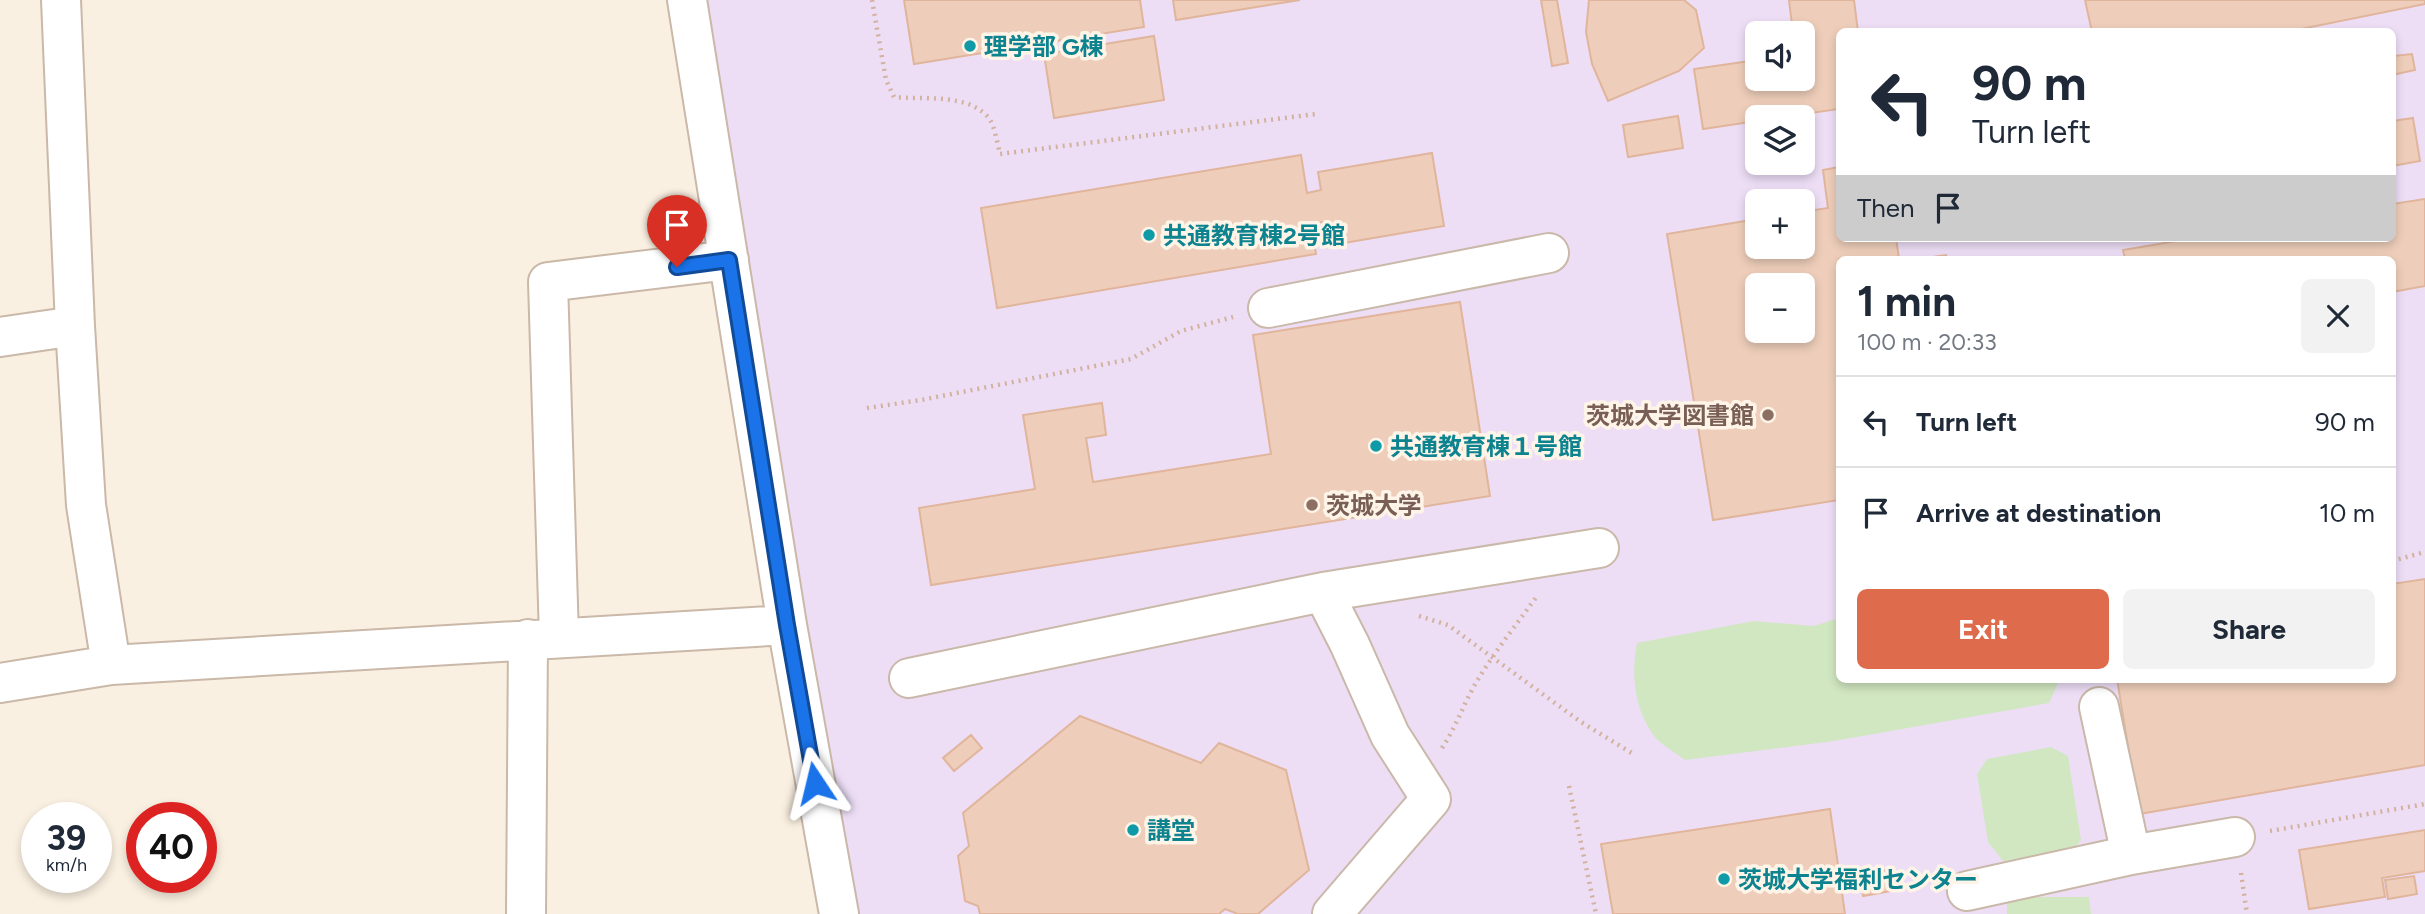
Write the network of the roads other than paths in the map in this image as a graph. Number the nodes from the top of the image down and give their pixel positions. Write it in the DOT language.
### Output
graph roads {
  1 [pos="61,0"];
  2 [pos="687,0"];
  3 [pos="1549,253"];
  4 [pos="729,260"];
  5 [pos="1268,308"];
  6 [pos="75,326"];
  7 [pos="0,337"];
  8 [pos="1585,550"];
  9 [pos="1323,592"];
  10 [pos="787,625"];
  11 [pos="543,638"];
  12 [pos="111,664"];
  13 [pos="909,678"];
  14 [pos="0,683"];
  15 [pos="2099,706"];
  16 [pos="2235,837"];
  17 [pos="2131,856"];
  18 [pos="1967,891"];
  19 [pos="527,914"];
  20 [pos="839,914"];
  21 [pos="1332,914"];
  1 -- 6 [label="street"];
  2 -- 4 [label="street"];
  3 -- 5 [label="street"];
  4 -- 10 [label="street"];
  4 -- 11 [label="street"];
  6 -- 7 [label="street"];
  6 -- 12 [label="street"];
  8 -- 9 [label="street"];
  9 -- 13 [label="street"];
  9 -- 21 [label="street"];
  10 -- 11 [label="street"];
  10 -- 20 [label="street"];
  11 -- 12 [label="street"];
  11 -- 19 [label="street"];
  12 -- 14 [label="street"];
  15 -- 17 [label="street"];
  16 -- 17 [label="street"];
  17 -- 18 [label="street"];
}
